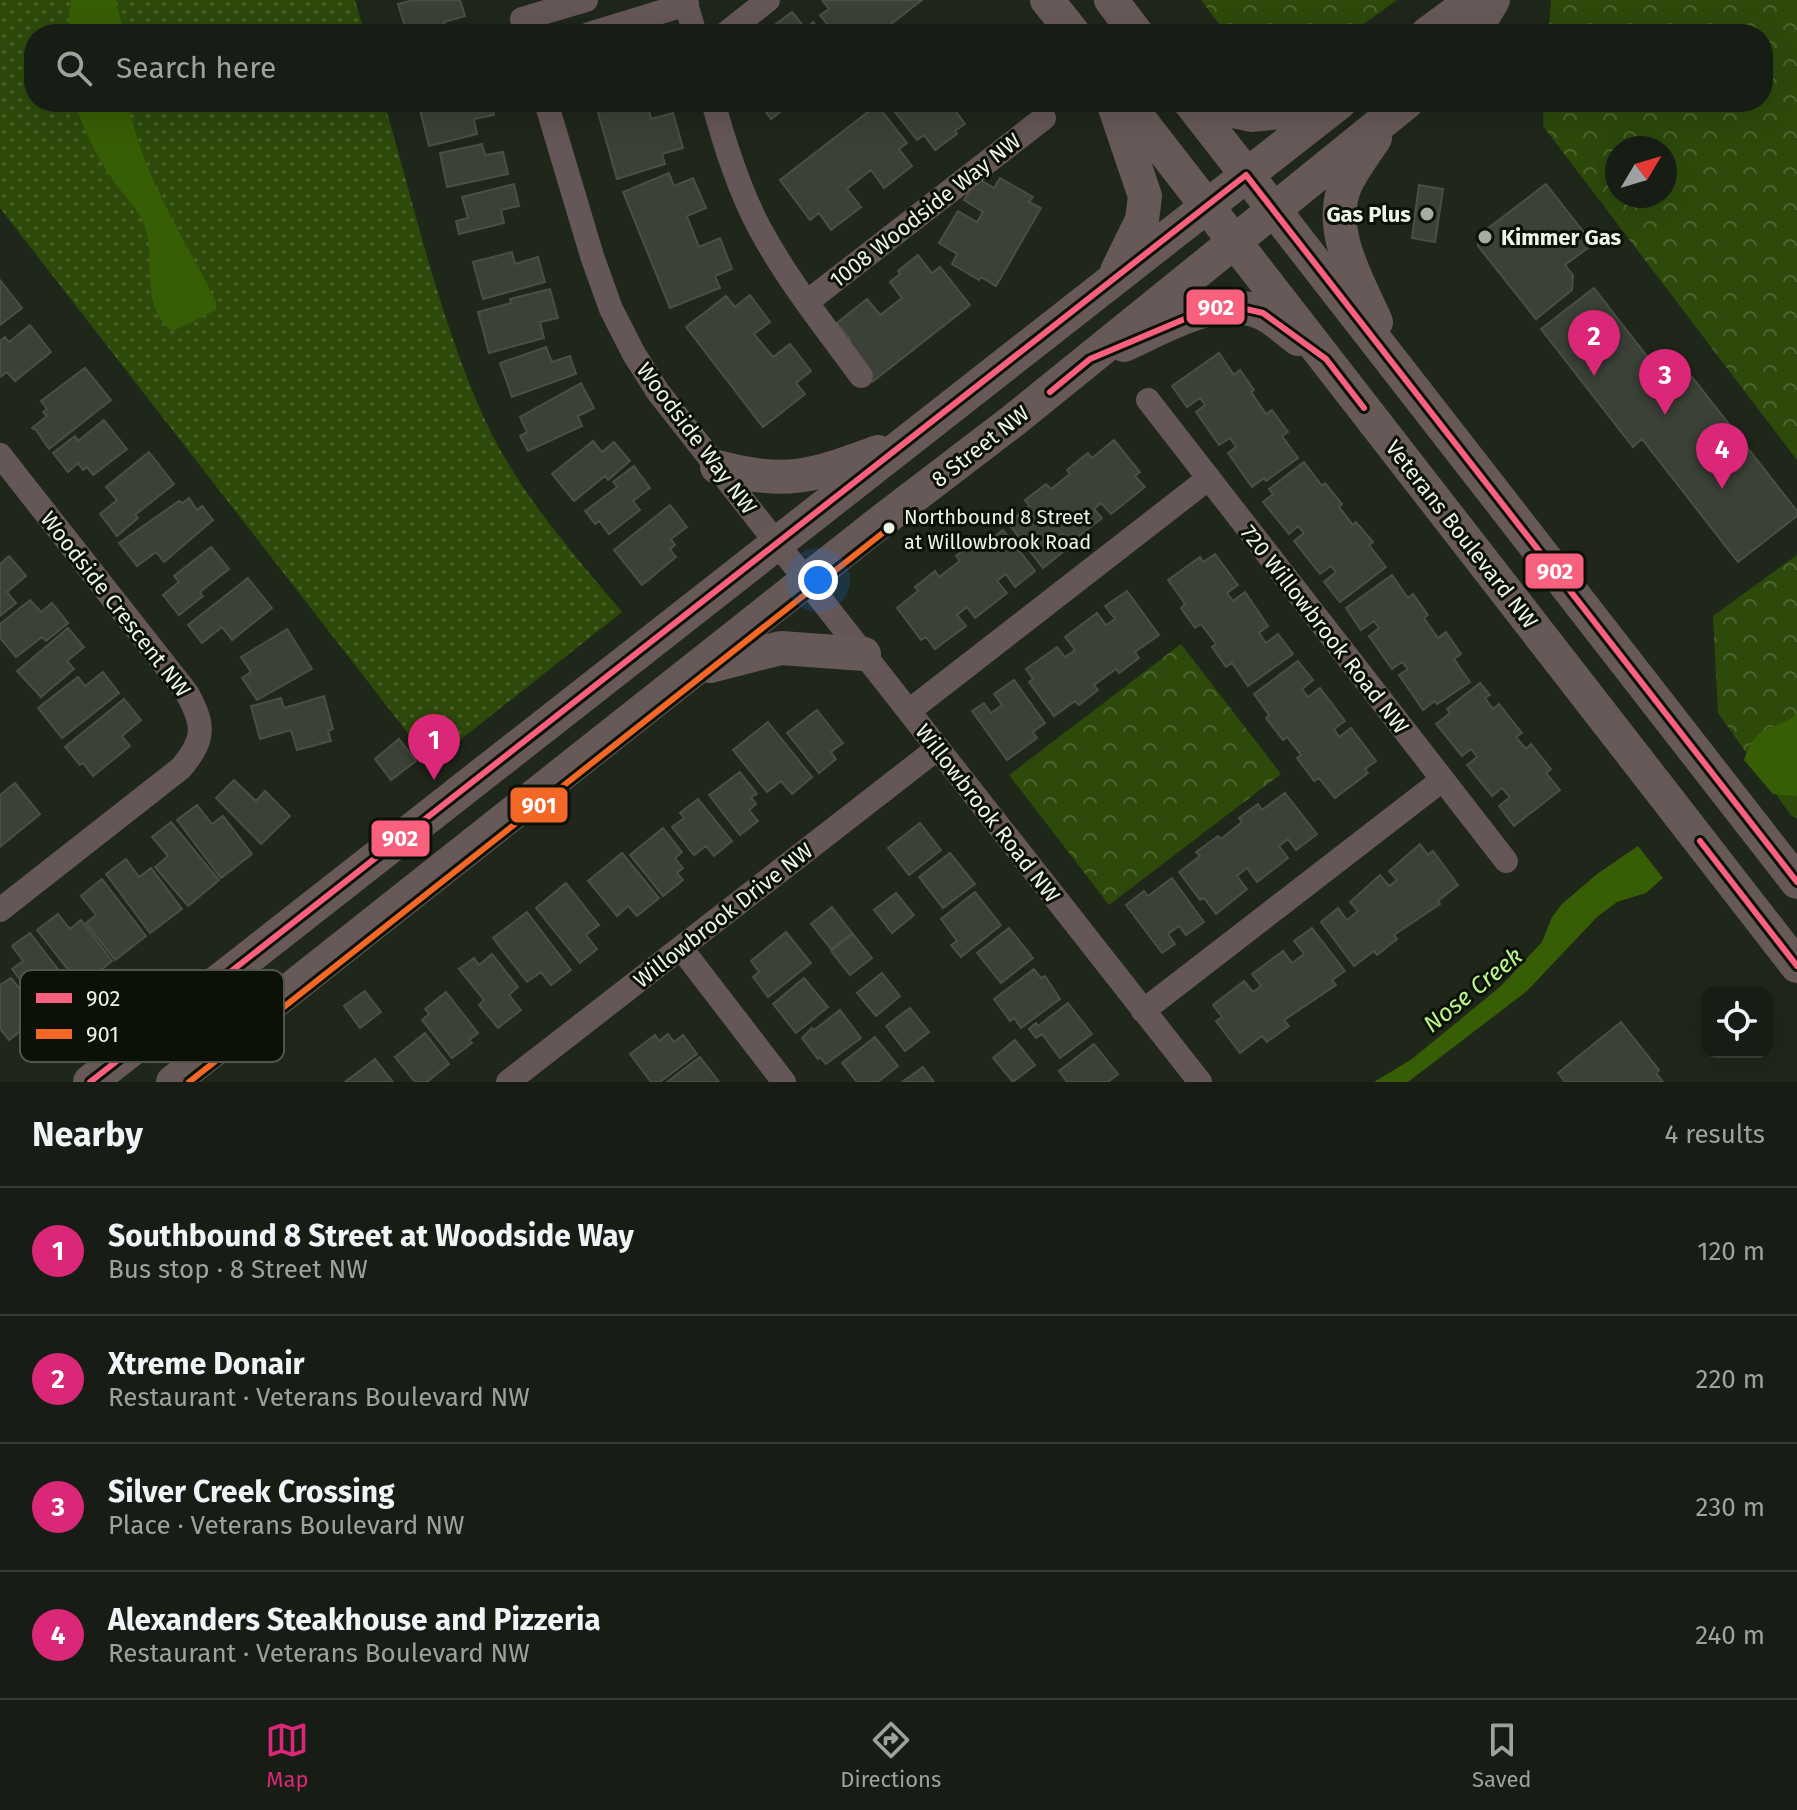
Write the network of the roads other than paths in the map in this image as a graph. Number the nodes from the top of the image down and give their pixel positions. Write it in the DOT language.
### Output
graph roads {
  1 [pos="586,0"];
  2 [pos="768,0"];
  3 [pos="1047,0"];
  4 [pos="1111,0"];
  5 [pos="1473,0"];
  6 [pos="1493,0"];
  7 [pos="686,2"];
  8 [pos="522,18"];
  9 [pos="619,24"];
  10 [pos="692,24"];
  11 [pos="738,24"];
  12 [pos="1066,24"];
  13 [pos="1129,24"];
  14 [pos="1441,24"];
  15 [pos="1479,24"];
  16 [pos="549,112"];
  17 [pos="716,112"];
  18 [pos="1116,112"];
  19 [pos="1134,112"];
  20 [pos="1198,112"];
  21 [pos="1238,112"];
  22 [pos="1281,112"];
  23 [pos="1327,112"];
  24 [pos="1395,112"];
  25 [pos="1396,112"];
  26 [pos="1044,118"];
  27 [pos="1246,175"];
  28 [pos="1207,206"];
  29 [pos="1273,210"];
  30 [pos="1234,241"];
  31 [pos="1113,279"];
  32 [pos="807,302"];
  33 [pos="1090,359"];
  34 [pos="1326,359"];
  35 [pos="1399,373"];
  36 [pos="861,376"];
  37 [pos="1148,400"];
  38 [pos="905,443"];
  39 [pos="0,455"];
  40 [pos="717,467"];
  41 [pos="1209,478"];
  42 [pos="777,544"];
  43 [pos="807,581"];
  44 [pos="864,654"];
  45 [pos="694,671"];
  46 [pos="909,711"];
  47 [pos="938,748"];
  48 [pos="1442,780"];
  49 [pos="1506,861"];
  50 [pos="1797,882"];
  51 [pos="0,910"];
  52 [pos="681,948"];
  53 [pos="1792,960"];
  54 [pos="233,970"];
  55 [pos="284,994"];
  56 [pos="1143,1011"];
  57 [pos="116,1062"];
  58 [pos="198,1062"];
  59 [pos="90,1082"];
  60 [pos="173,1082"];
  61 [pos="508,1082"];
  62 [pos="784,1082"];
  63 [pos="1200,1082"];
  1 -- 8 [label="street"];
  2 -- 11 [label="street"];
  3 -- 12 [label="main road"];
  4 -- 13 [label="main road"];
  5 -- 14 [label="main road"];
  6 -- 15 [label="main road"];
  7 -- 9 [label="street"];
  7 -- 10 [label="street"];
  16 -- 40 [label="street, Woodside Way NW"];
  17 -- 32 [label="street, 1008 Woodside Way NW"];
  18 -- 31 [label="main road"];
  19 -- 28 [label="main road, Veterans Boulevard NW"];
  20 -- 27 [label="main road"];
  21 -- 22 [label="main road"];
  23 -- 27 [label="main road"];
  24 -- 29 [label="main road, 8 Street NW"];
  25 -- 35 [label="main road"];
  26 -- 32 [label="street, 1008 Woodside Way NW"];
  27 -- 28 [label="main road"];
  27 -- 29 [label="main road"];
  28 -- 30 [label="main road, Veterans Boulevard NW"];
  28 -- 31 [label="main road"];
  29 -- 30 [label="main road, 8 Street NW"];
  29 -- 35 [label="main road"];
  30 -- 33 [label="main road, 8 Street NW"];
  30 -- 34 [label="main road, Veterans Boulevard NW"];
  31 -- 38 [label="main road"];
  32 -- 36 [label="street, 1008 Woodside Way NW"];
  33 -- 34 [label="main road"];
  33 -- 43 [label="main road, 8 Street NW"];
  34 -- 53 [label="main road, Veterans Boulevard NW"];
  35 -- 50 [label="main road"];
  37 -- 41 [label="street, 720 Willowbrook Road NW"];
  38 -- 40 [label="main road"];
  38 -- 42 [label="main road"];
  39 -- 51 [label="street, Woodside Crescent NW"];
  40 -- 42 [label="street, Woodside Way NW"];
  41 -- 46 [label="street"];
  41 -- 48 [label="street, 720 Willowbrook Road NW"];
  42 -- 43 [label="street, Willowbrook Road NW"];
  42 -- 54 [label="main road"];
  43 -- 44 [label="street, Willowbrook Road NW"];
  43 -- 45 [label="main road, 8 Street NW"];
  44 -- 45 [label="main road"];
  44 -- 46 [label="street, Willowbrook Road NW"];
  45 -- 55 [label="main road, 8 Street NW"];
  46 -- 47 [label="street, Willowbrook Road NW"];
  47 -- 52 [label="street, Willowbrook Drive NW"];
  47 -- 56 [label="street, Willowbrook Road NW"];
  48 -- 49 [label="street, 720 Willowbrook Road NW"];
  48 -- 56 [label="street"];
  52 -- 61 [label="street, Willowbrook Drive NW"];
  52 -- 62 [label="street"];
  56 -- 63 [label="street, Willowbrook Road NW"];
  57 -- 59 [label="main road"];
  58 -- 60 [label="main road, 8 Street NW"];
}
